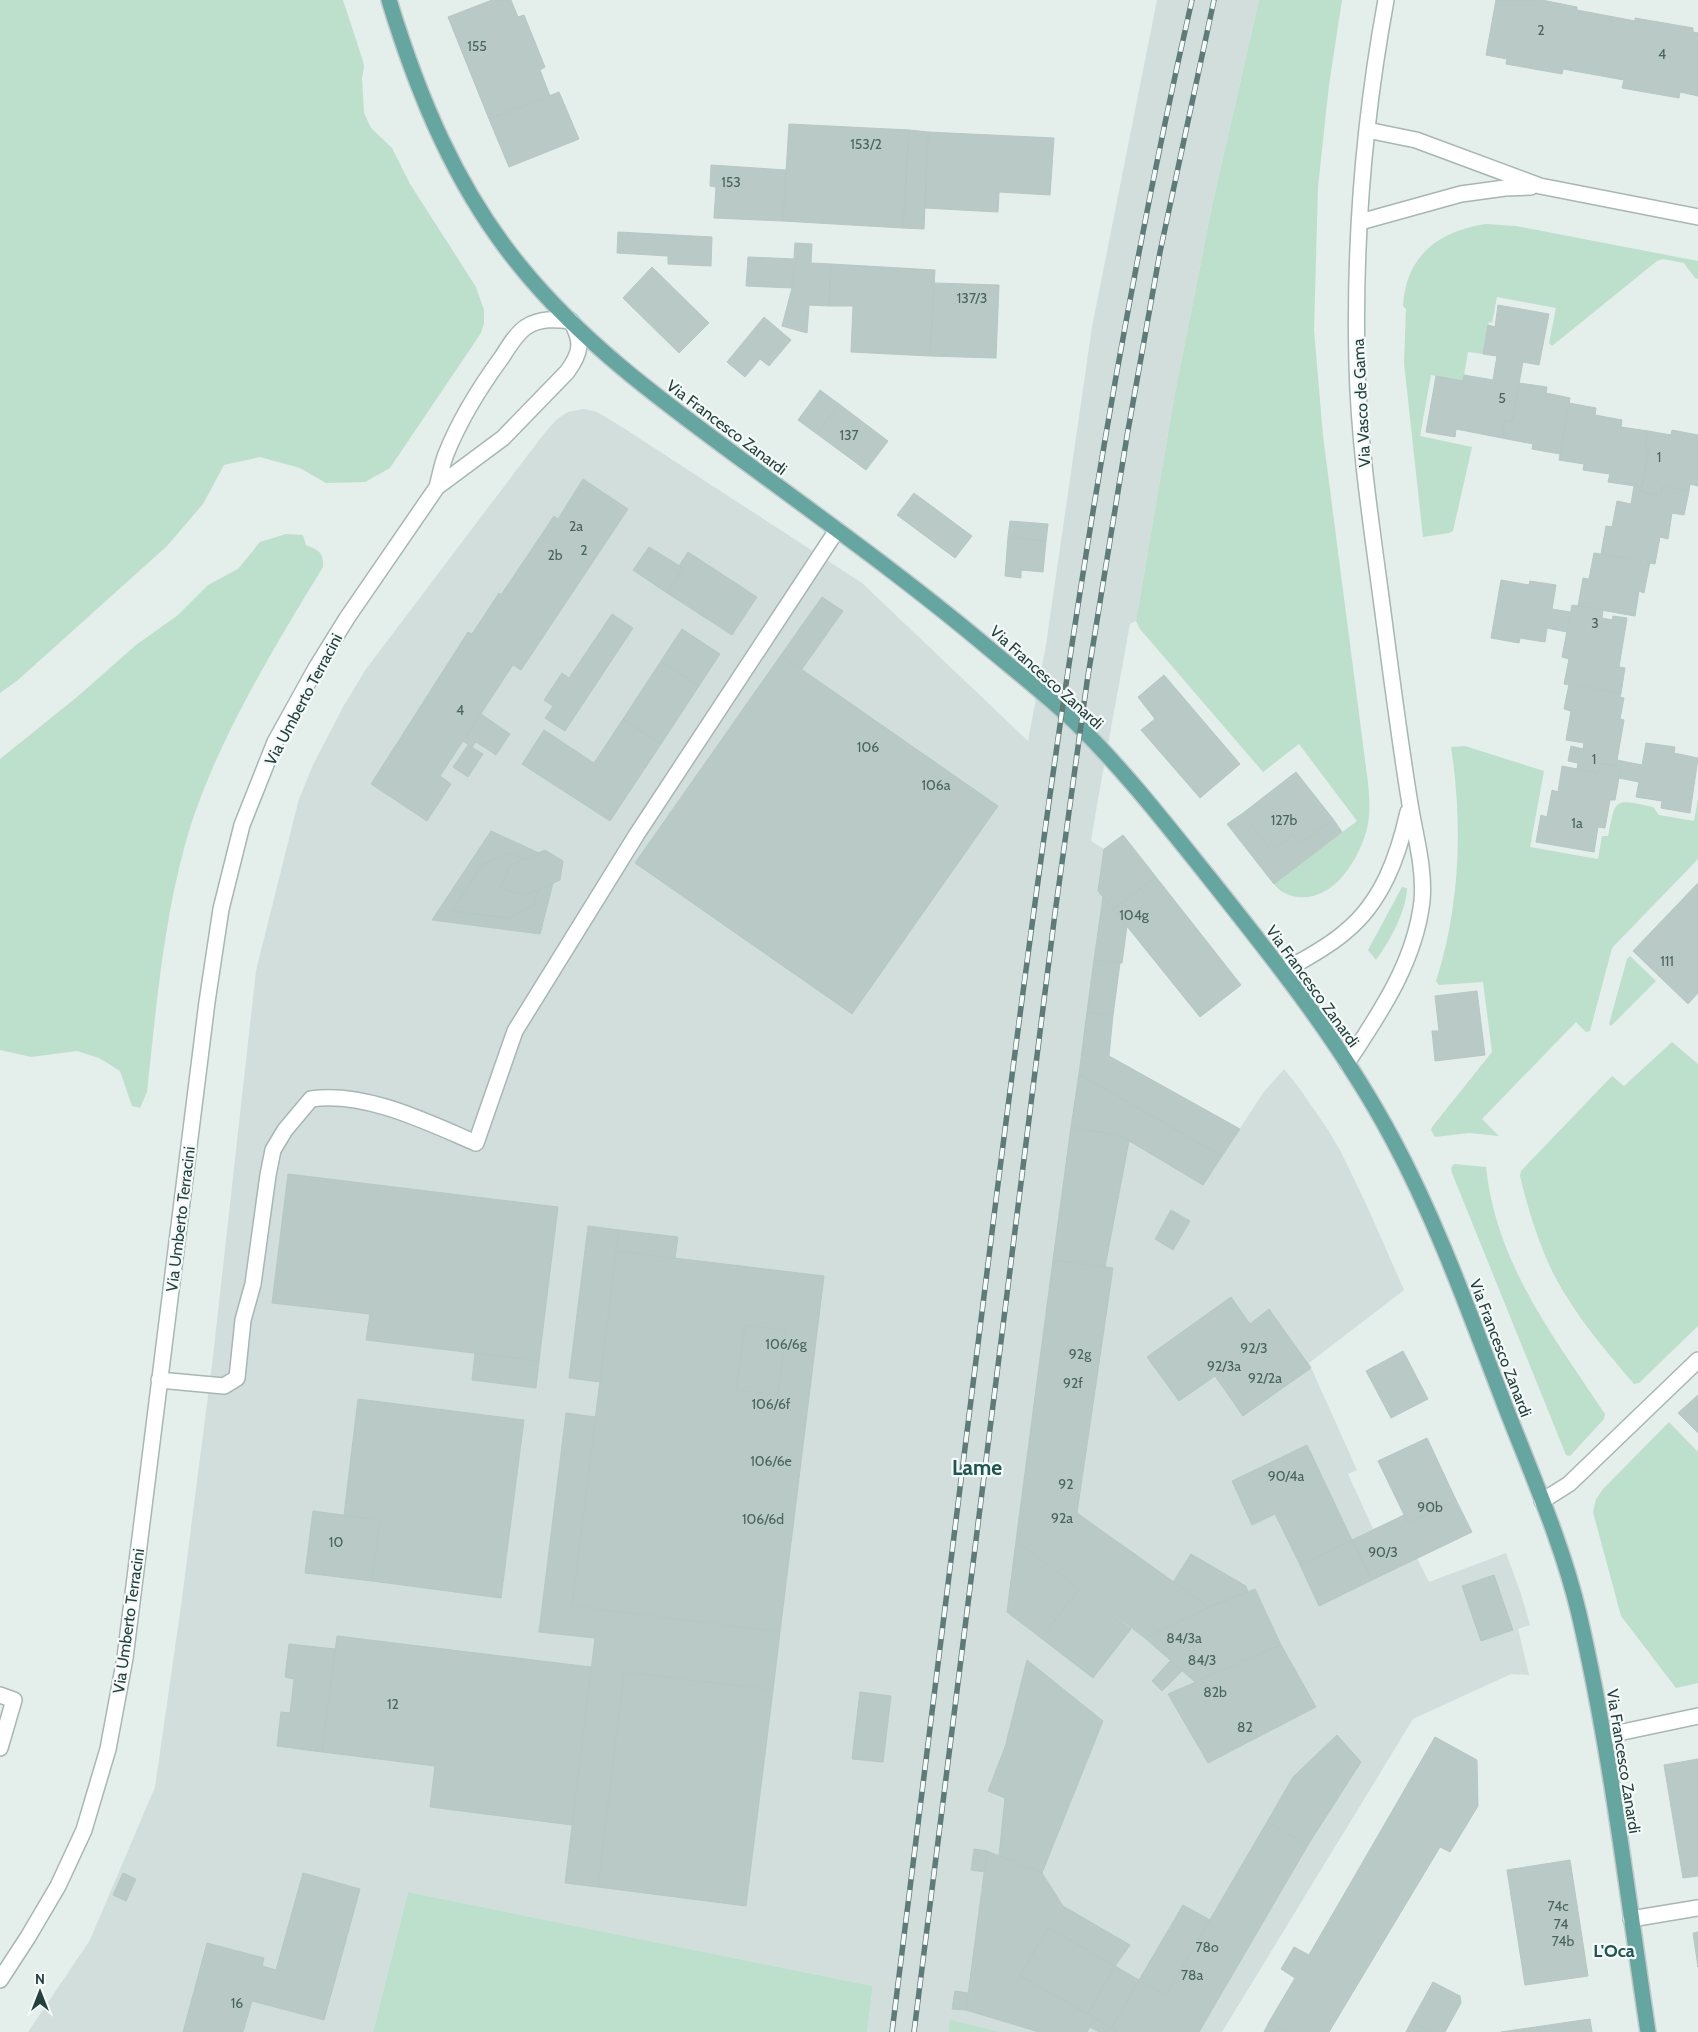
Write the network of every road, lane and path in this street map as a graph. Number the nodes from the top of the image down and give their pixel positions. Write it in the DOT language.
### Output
graph roads {
  1 [pos="389,0"];
  2 [pos="1386,0"];
  3 [pos="1367,130"];
  4 [pos="1540,186"];
  5 [pos="1698,217"];
  6 [pos="1360,222"];
  7 [pos="571,321"];
  8 [pos="437,487"];
  9 [pos="837,530"];
  10 [pos="1410,805"];
  11 [pos="1284,971"];
  12 [pos="1347,1063"];
  13 [pos="1698,1360"];
  14 [pos="159,1380"];
  15 [pos="1542,1501"];
  16 [pos="0,1695"];
  17 [pos="1698,1716"];
  18 [pos="1604,1736"];
  19 [pos="0,1748"];
  20 [pos="1698,1908"];
  21 [pos="1631,1919"];
  22 [pos="0,1980"];
  23 [pos="1648,2032"];
  1 -- 7 [label="main road, Via Francesco Zanardi"];
  2 -- 3 [label="street, Via Vasco de Gama"];
  3 -- 4 [label="street"];
  3 -- 6 [label="street, Via Vasco de Gama"];
  4 -- 5 [label="street"];
  4 -- 6 [label="street"];
  6 -- 10 [label="street, Via Vasco de Gama"];
  7 -- 8 [label="street, Via Umberto Terracini"];
  7 -- 8 [label="street, Via Umberto Terracini"];
  7 -- 9 [label="main road, Via Francesco Zanardi"];
  8 -- 14 [label="street, Via Umberto Terracini"];
  9 -- 11 [label="main road, Via Francesco Zanardi"];
  9 -- 14 [label="street"];
  10 -- 11 [label="street, Via Vasco de Gama"];
  10 -- 12 [label="street, Via Vasco de Gama"];
  11 -- 12 [label="main road, Via Francesco Zanardi"];
  12 -- 15 [label="main road, Via Francesco Zanardi"];
  13 -- 15 [label="street"];
  14 -- 22 [label="street, Via Umberto Terracini"];
  15 -- 18 [label="main road, Via Francesco Zanardi"];
  16 -- 19 [label="street"];
  17 -- 18 [label="street"];
  18 -- 21 [label="main road, Via Francesco Zanardi"];
  20 -- 21 [label="street"];
  21 -- 23 [label="main road, Via Francesco Zanardi"];
}
